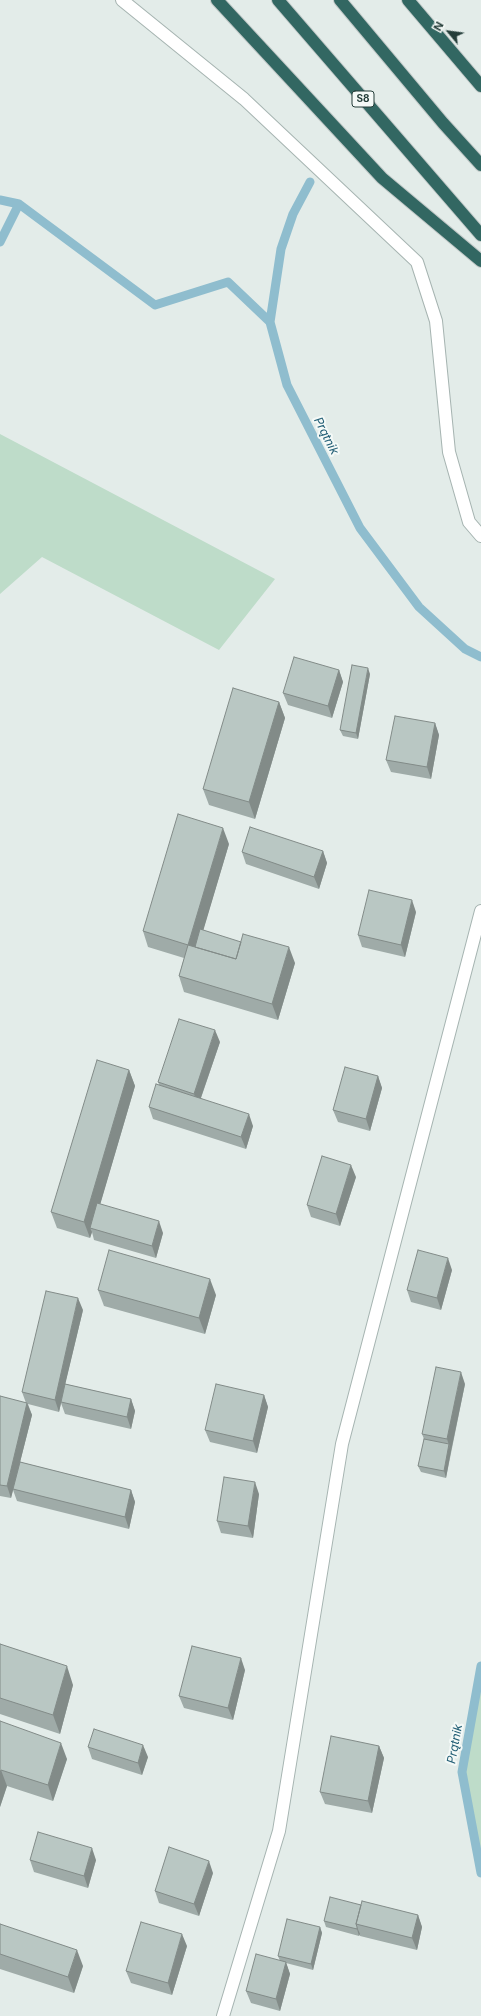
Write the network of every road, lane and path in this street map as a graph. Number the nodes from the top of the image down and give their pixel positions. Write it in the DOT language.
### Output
graph roads {
  1 [pos="122,0"];
  2 [pos="217,0"];
  3 [pos="278,0"];
  4 [pos="340,0"];
  5 [pos="408,0"];
  6 [pos="481,86"];
  7 [pos="481,165"];
  8 [pos="481,235"];
  9 [pos="481,261"];
  10 [pos="481,536"];
  11 [pos="481,911"];
  12 [pos="223,2016"];
  1 -- 10 [label="street"];
  2 -- 9 [label="highway"];
  3 -- 8 [label="highway, S8"];
  4 -- 7 [label="highway"];
  5 -- 6 [label="highway"];
  11 -- 12 [label="street"];
}
